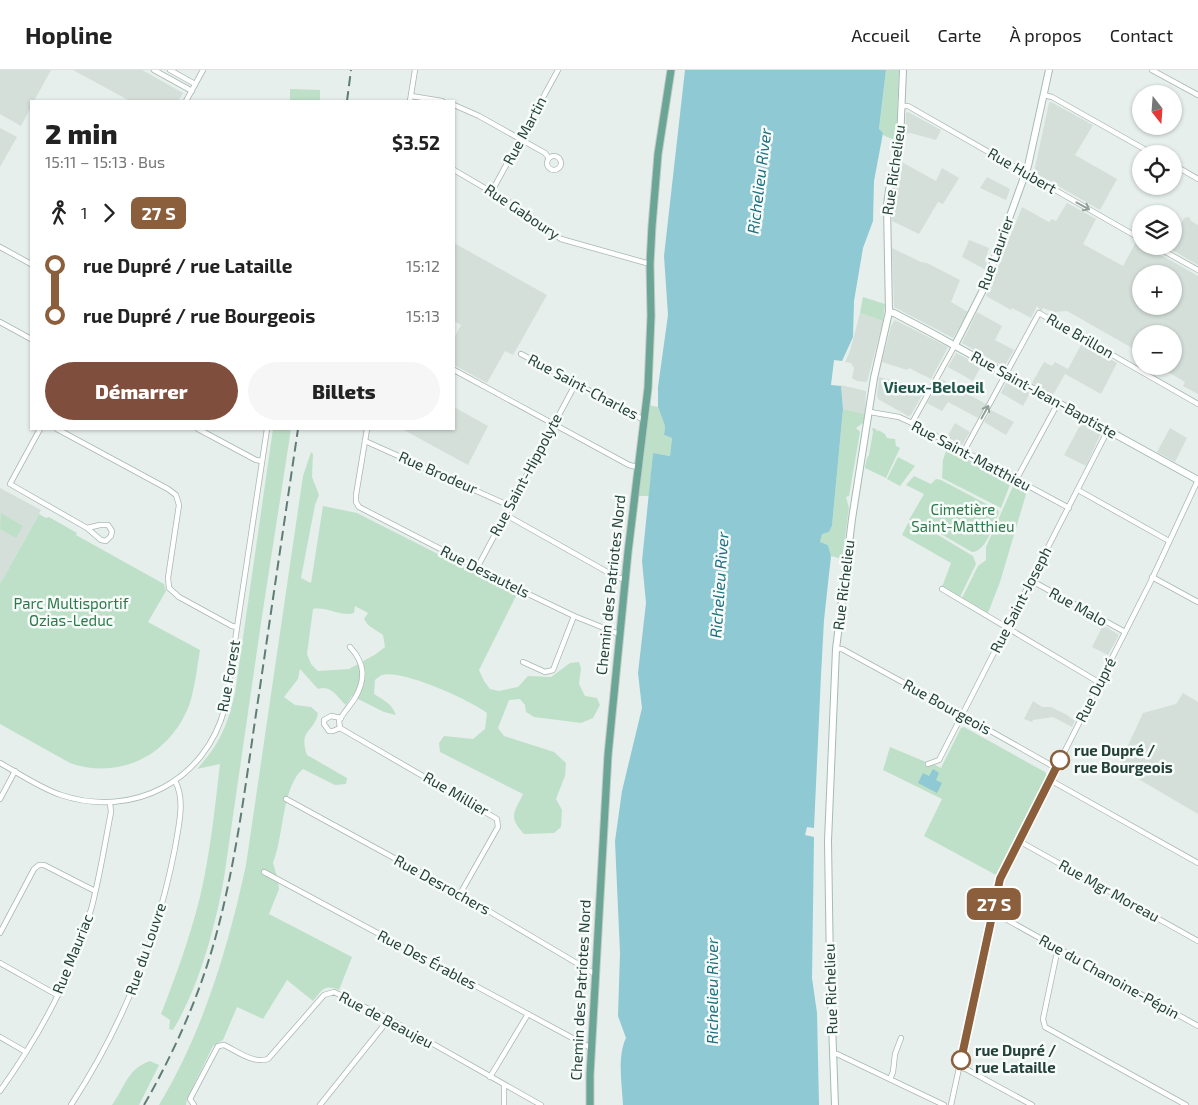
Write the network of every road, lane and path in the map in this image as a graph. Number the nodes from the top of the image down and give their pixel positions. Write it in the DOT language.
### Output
graph roads {
  1 [pos="154,70"];
  2 [pos="170,70"];
  3 [pos="203,70"];
  4 [pos="415,70"];
  5 [pos="558,70"];
  6 [pos="671,70"];
  7 [pos="903,70"];
  8 [pos="1049,70"];
  9 [pos="1152,70"];
  10 [pos="195,84"];
  11 [pos="192,91"];
  12 [pos="1044,95"];
  13 [pos="1198,95"];
  14 [pos="411,99"];
  15 [pos="187,100"];
  16 [pos="426,100"];
  17 [pos="455,104"];
  18 [pos="902,106"];
  19 [pos="521,139"];
  20 [pos="1137,145"];
  21 [pos="549,158"];
  22 [pos="1182,170"];
  23 [pos="455,171"];
  24 [pos="1025,174"];
  25 [pos="1198,179"];
  26 [pos="492,191"];
  27 [pos="1132,233"];
  28 [pos="0,247"];
  29 [pos="1171,255"];
  30 [pos="30,263"];
  31 [pos="650,264"];
  32 [pos="1198,270"];
  33 [pos="889,312"];
  34 [pos="0,322"];
  35 [pos="30,338"];
  36 [pos="955,345"];
  37 [pos="521,354"];
  38 [pos="455,371"];
  39 [pos="1006,374"];
  40 [pos="576,383"];
  41 [pos="1058,403"];
  42 [pos="1198,404"];
  43 [pos="870,412"];
  44 [pos="644,420"];
  45 [pos="912,423"];
  46 [pos="554,424"];
  47 [pos="39,430"];
  48 [pos="59,430"];
  49 [pos="200,430"];
  50 [pos="267,430"];
  51 [pos="367,430"];
  52 [pos="1108,430"];
  53 [pos="365,441"];
  54 [pos="964,451"];
  55 [pos="262,461"];
  56 [pos="637,467"];
  57 [pos="1016,480"];
  58 [pos="1198,480"];
  59 [pos="1078,490"];
  60 [pos="510,506"];
  61 [pos="1069,508"];
  62 [pos="506,515"];
  63 [pos="87,528"];
  64 [pos="1169,541"];
  65 [pos="477,568"];
  66 [pos="1152,577"];
  67 [pos="625,579"];
  68 [pos="1032,581"];
  69 [pos="942,589"];
  70 [pos="1198,602"];
  71 [pos="574,616"];
  72 [pos="238,627"];
  73 [pos="1006,629"];
  74 [pos="1125,632"];
  75 [pos="620,634"];
  76 [pos="350,647"];
  77 [pos="836,648"];
  78 [pos="523,662"];
  79 [pos="1100,683"];
  80 [pos="962,715"];
  81 [pos="340,718"];
  82 [pos="340,728"];
  83 [pos="0,763"];
  84 [pos="928,764"];
  85 [pos="1056,768"];
  86 [pos="15,772"];
  87 [pos="1050,780"];
  88 [pos="175,781"];
  89 [pos="286,798"];
  90 [pos="0,799"];
  91 [pos="110,803"];
  92 [pos="1019,841"];
  93 [pos="1198,863"];
  94 [pos="264,872"];
  95 [pos="95,891"];
  96 [pos="460,894"];
  97 [pos="992,914"];
  98 [pos="0,933"];
  99 [pos="1198,941"];
  100 [pos="1059,949"];
  101 [pos="0,963"];
  102 [pos="595,974"];
  103 [pos="57,995"];
  104 [pos="528,1014"];
  105 [pos="389,1019"];
  106 [pos="1198,1026"];
  107 [pos="0,1037"];
  108 [pos="901,1038"];
  109 [pos="591,1048"];
  110 [pos="26,1052"];
  111 [pos="833,1054"];
  112 [pos="959,1067"];
  113 [pos="490,1078"];
  114 [pos="890,1079"];
  115 [pos="504,1085"];
  116 [pos="0,1091"];
  117 [pos="71,1105"];
  118 [pos="194,1105"];
  119 [pos="320,1105"];
  120 [pos="504,1105"];
  121 [pos="541,1105"];
  122 [pos="590,1105"];
  123 [pos="835,1105"];
  124 [pos="944,1105"];
  125 [pos="951,1105"];
  126 [pos="1032,1105"];
  127 [pos="1186,1105"];
  1 -- 11 [label="street"];
  2 -- 10 [label="street"];
  3 -- 10 [label="street"];
  4 -- 14 [label="street"];
  5 -- 19 [label="street, Rue Martin"];
  6 -- 31 [label="main road, Chemin des Patriotes Nord"];
  7 -- 18 [label="main road, Rue Richelieu"];
  8 -- 12 [label="main road, Rue Laurier"];
  9 -- 13 [label="street"];
  10 -- 11 [label="street"];
  11 -- 15 [label="street"];
  12 -- 20 [label="street"];
  12 -- 24 [label="main road, Rue Laurier"];
  14 -- 16 [label="street"];
  17 -- 19 [label="street"];
  18 -- 24 [label="street, Rue Hubert"];
  18 -- 33 [label="main road, Rue Richelieu"];
  19 -- 21 [label="street"];
  19 -- 26 [label="street, Rue Martin"];
  22 -- 25 [label="street"];
  23 -- 26 [label="street, Rue Gaboury"];
  24 -- 27 [label="street, Rue Hubert, one-way"];
  24 -- 36 [label="main road, Rue Laurier"];
  26 -- 31 [label="street, Rue Gaboury"];
  28 -- 30 [label="street"];
  29 -- 32 [label="street"];
  31 -- 44 [label="main road, Chemin des Patriotes Nord"];
  33 -- 36 [label="main road, Rue Saint-Jean-Baptiste"];
  33 -- 43 [label="main road, Rue Richelieu"];
  34 -- 35 [label="street"];
  36 -- 39 [label="main road, Rue Saint-Jean-Baptiste"];
  36 -- 45 [label="street, Rue Laurier"];
  37 -- 40 [label="street, Rue Saint-Charles"];
  38 -- 46 [label="street"];
  39 -- 41 [label="main road, Rue Saint-Jean-Baptiste"];
  39 -- 42 [label="street, Rue Brillon"];
  54 -- 39 [label="street, one-way"];
  40 -- 44 [label="street, Rue Saint-Charles"];
  40 -- 46 [label="street, Rue Saint-Hippolyte"];
  41 -- 52 [label="main road, Rue Saint-Jean-Baptiste"];
  41 -- 57 [label="street"];
  43 -- 45 [label="street, Rue Saint-Matthieu"];
  43 -- 77 [label="main road, Rue Richelieu"];
  44 -- 56 [label="main road, Chemin des Patriotes Nord"];
  45 -- 54 [label="street, Rue Saint-Matthieu"];
  46 -- 56 [label="street"];
  46 -- 60 [label="street, Rue Saint-Hippolyte"];
  47 -- 63 [label="street"];
  48 -- 72 [label="street"];
  49 -- 55 [label="street"];
  50 -- 55 [label="street, Rue Forest"];
  51 -- 53 [label="street"];
  52 -- 58 [label="main road, Rue Saint-Jean-Baptiste"];
  52 -- 59 [label="street, Rue Saint-Joseph"];
  53 -- 60 [label="street, Rue Brodeur"];
  53 -- 65 [label="street, Rue Desautels"];
  54 -- 57 [label="street, Rue Saint-Matthieu"];
  55 -- 72 [label="street, Rue Forest"];
  56 -- 67 [label="main road, Chemin des Patriotes Nord"];
  57 -- 61 [label="street, Rue Saint-Matthieu"];
  58 -- 64 [label="street, Rue Dupré"];
  59 -- 61 [label="street, Rue Saint-Joseph"];
  59 -- 64 [label="street"];
  60 -- 62 [label="street, Rue Saint-Hippolyte"];
  61 -- 68 [label="street, Rue Saint-Joseph"];
  62 -- 65 [label="street, Rue Saint-Hippolyte"];
  62 -- 67 [label="street"];
  63 -- 63 [label="street"];
  64 -- 66 [label="street, Rue Dupré"];
  65 -- 71 [label="street, Rue Desautels"];
  66 -- 70 [label="street"];
  66 -- 74 [label="street, Rue Dupré"];
  67 -- 75 [label="main road, Chemin des Patriotes Nord"];
  68 -- 73 [label="street, Rue Saint-Joseph"];
  68 -- 74 [label="street, Rue Malo"];
  69 -- 73 [label="street"];
  71 -- 75 [label="street, Rue Desautels"];
  71 -- 78 [label="street"];
  72 -- 88 [label="street, Rue Forest"];
  73 -- 79 [label="street"];
  73 -- 80 [label="street, Rue Saint-Joseph"];
  74 -- 79 [label="street, Rue Dupré"];
  75 -- 102 [label="main road, Chemin des Patriotes Nord"];
  76 -- 81 [label="street, Rue Millier"];
  77 -- 80 [label="street, Rue Bourgeois"];
  77 -- 111 [label="main road, Rue Richelieu"];
  79 -- 85 [label="street, Rue Dupré"];
  80 -- 84 [label="street, Rue Saint-Joseph"];
  80 -- 85 [label="street, Rue Bourgeois"];
  81 -- 82 [label="street"];
  81 -- 82 [label="street, Rue Millier"];
  82 -- 96 [label="street, Rue Millier"];
  83 -- 86 [label="street, Rue Forest"];
  85 -- 87 [label="street, Rue Dupré"];
  86 -- 90 [label="street"];
  86 -- 91 [label="street, Rue Forest"];
  87 -- 92 [label="street, Rue Dupré"];
  87 -- 93 [label="street"];
  88 -- 91 [label="street, Rue Forest"];
  88 -- 117 [label="street, Rue du Louvre"];
  89 -- 96 [label="street, Rue Desrochers"];
  91 -- 95 [label="street, Rue Mauriac"];
  92 -- 97 [label="street, Rue Dupré"];
  92 -- 99 [label="street, Rue Mgr Moreau"];
  94 -- 104 [label="street, Rue Des Érables"];
  95 -- 98 [label="street"];
  95 -- 103 [label="street, Rue Mauriac"];
  96 -- 102 [label="street, Rue Desrochers"];
  97 -- 100 [label="street, Rue du Chanoine-Pépin"];
  97 -- 112 [label="street, Rue Dupré"];
  100 -- 106 [label="street, Rue du Chanoine-Pépin"];
  100 -- 127 [label="street"];
  101 -- 103 [label="street"];
  102 -- 109 [label="main road, Chemin des Patriotes Nord"];
  103 -- 110 [label="street, Rue Mauriac"];
  104 -- 109 [label="street, Rue Des Érables"];
  104 -- 113 [label="street"];
  105 -- 113 [label="street, Rue de Beaujeu"];
  105 -- 118 [label="street, Rue de Beaujeu"];
  105 -- 119 [label="street"];
  107 -- 110 [label="street"];
  108 -- 114 [label="street"];
  109 -- 122 [label="main road, Chemin des Patriotes Nord"];
  110 -- 116 [label="street, Rue Mauriac"];
  111 -- 114 [label="street"];
  111 -- 123 [label="main road, Rue Richelieu"];
  112 -- 125 [label="street, Rue Dupré"];
  112 -- 126 [label="street"];
  113 -- 115 [label="street, Rue de Beaujeu"];
  114 -- 124 [label="street"];
  115 -- 120 [label="street"];
  115 -- 121 [label="street, Rue de Beaujeu"];
}
